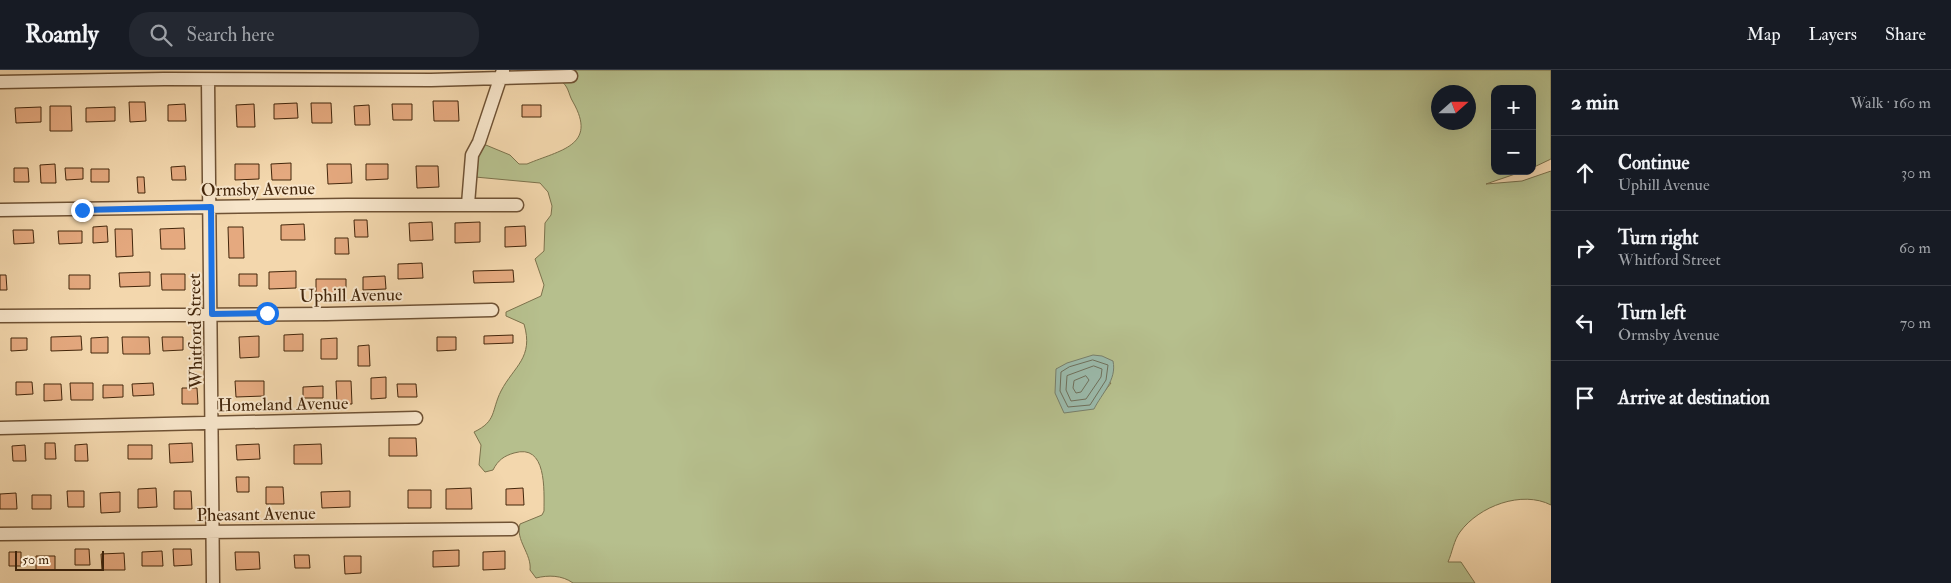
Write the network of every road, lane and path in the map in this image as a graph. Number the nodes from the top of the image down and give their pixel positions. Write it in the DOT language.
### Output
graph roads {
  1 [pos="164,74"];
  2 [pos="502,74"];
  3 [pos="300,75"];
  4 [pos="571,76"];
  5 [pos="208,80"];
  6 [pos="0,82"];
  7 [pos="468,204"];
  8 [pos="517,205"];
  9 [pos="211,207"];
  10 [pos="0,210"];
  11 [pos="492,310"];
  12 [pos="212,314"];
  13 [pos="0,316"];
  14 [pos="416,418"];
  15 [pos="213,422"];
  16 [pos="0,428"];
  17 [pos="512,529"];
  18 [pos="213,532"];
  19 [pos="0,534"];
  20 [pos="213,583"];
  1 -- 5 [label="street"];
  1 -- 6 [label="street"];
  2 -- 3 [label="street"];
  2 -- 4 [label="street"];
  2 -- 7 [label="street"];
  3 -- 5 [label="street"];
  5 -- 9 [label="street, Whitford Street"];
  7 -- 8 [label="street, Ormsby Avenue"];
  7 -- 9 [label="street, Ormsby Avenue"];
  9 -- 10 [label="street, Ormsby Avenue"];
  9 -- 12 [label="street, Whitford Street"];
  11 -- 12 [label="street, Uphill Avenue"];
  12 -- 13 [label="street, Uphill Avenue"];
  12 -- 15 [label="street, Whitford Street"];
  14 -- 15 [label="street, Homeland Avenue"];
  15 -- 16 [label="street, Homeland Avenue"];
  15 -- 18 [label="street, Whitford Street"];
  17 -- 18 [label="street, Pheasant Avenue"];
  18 -- 19 [label="street, Pheasant Avenue"];
  18 -- 20 [label="street, Whitford Street"];
}
